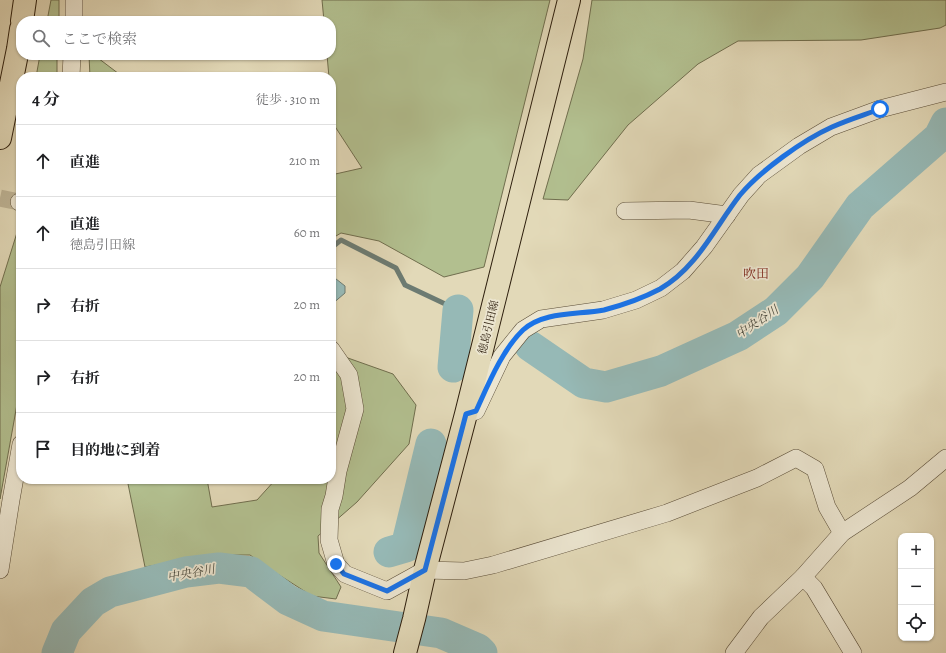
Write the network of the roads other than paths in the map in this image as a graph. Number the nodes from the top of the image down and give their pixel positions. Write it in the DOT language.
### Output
graph roads {
  1 [pos="25,0"];
  2 [pos="74,0"];
  3 [pos="569,0"];
  4 [pos="23,16"];
  5 [pos="74,16"];
  6 [pos="16,59"];
  7 [pos="72,60"];
  8 [pos="72,72"];
  9 [pos="946,92"];
  10 [pos="0,138"];
  11 [pos="625,211"];
  12 [pos="727,215"];
  13 [pos="336,356"];
  14 [pos="466,414"];
  15 [pos="946,458"];
  16 [pos="16,472"];
  17 [pos="336,484"];
  18 [pos="336,484"];
  19 [pos="842,533"];
  20 [pos="0,570"];
  21 [pos="425,570"];
  22 [pos="803,577"];
  23 [pos="406,649"];
  24 [pos="734,653"];
  25 [pos="853,653"];
  1 -- 4 [label="main road"];
  2 -- 5 [label="street"];
  3 -- 14 [label="main road, 徳島引田線"];
  6 -- 10 [label="main road"];
  7 -- 8 [label="street"];
  9 -- 12 [label="street"];
  11 -- 12 [label="street"];
  12 -- 14 [label="street"];
  13 -- 17 [label="street"];
  14 -- 21 [label="main road, 徳島引田線"];
  15 -- 19 [label="street"];
  16 -- 20 [label="street"];
  18 -- 21 [label="street"];
  19 -- 21 [label="street"];
  19 -- 22 [label="street"];
  21 -- 23 [label="main road, 徳島引田線"];
  22 -- 24 [label="street"];
  22 -- 25 [label="street"];
}
